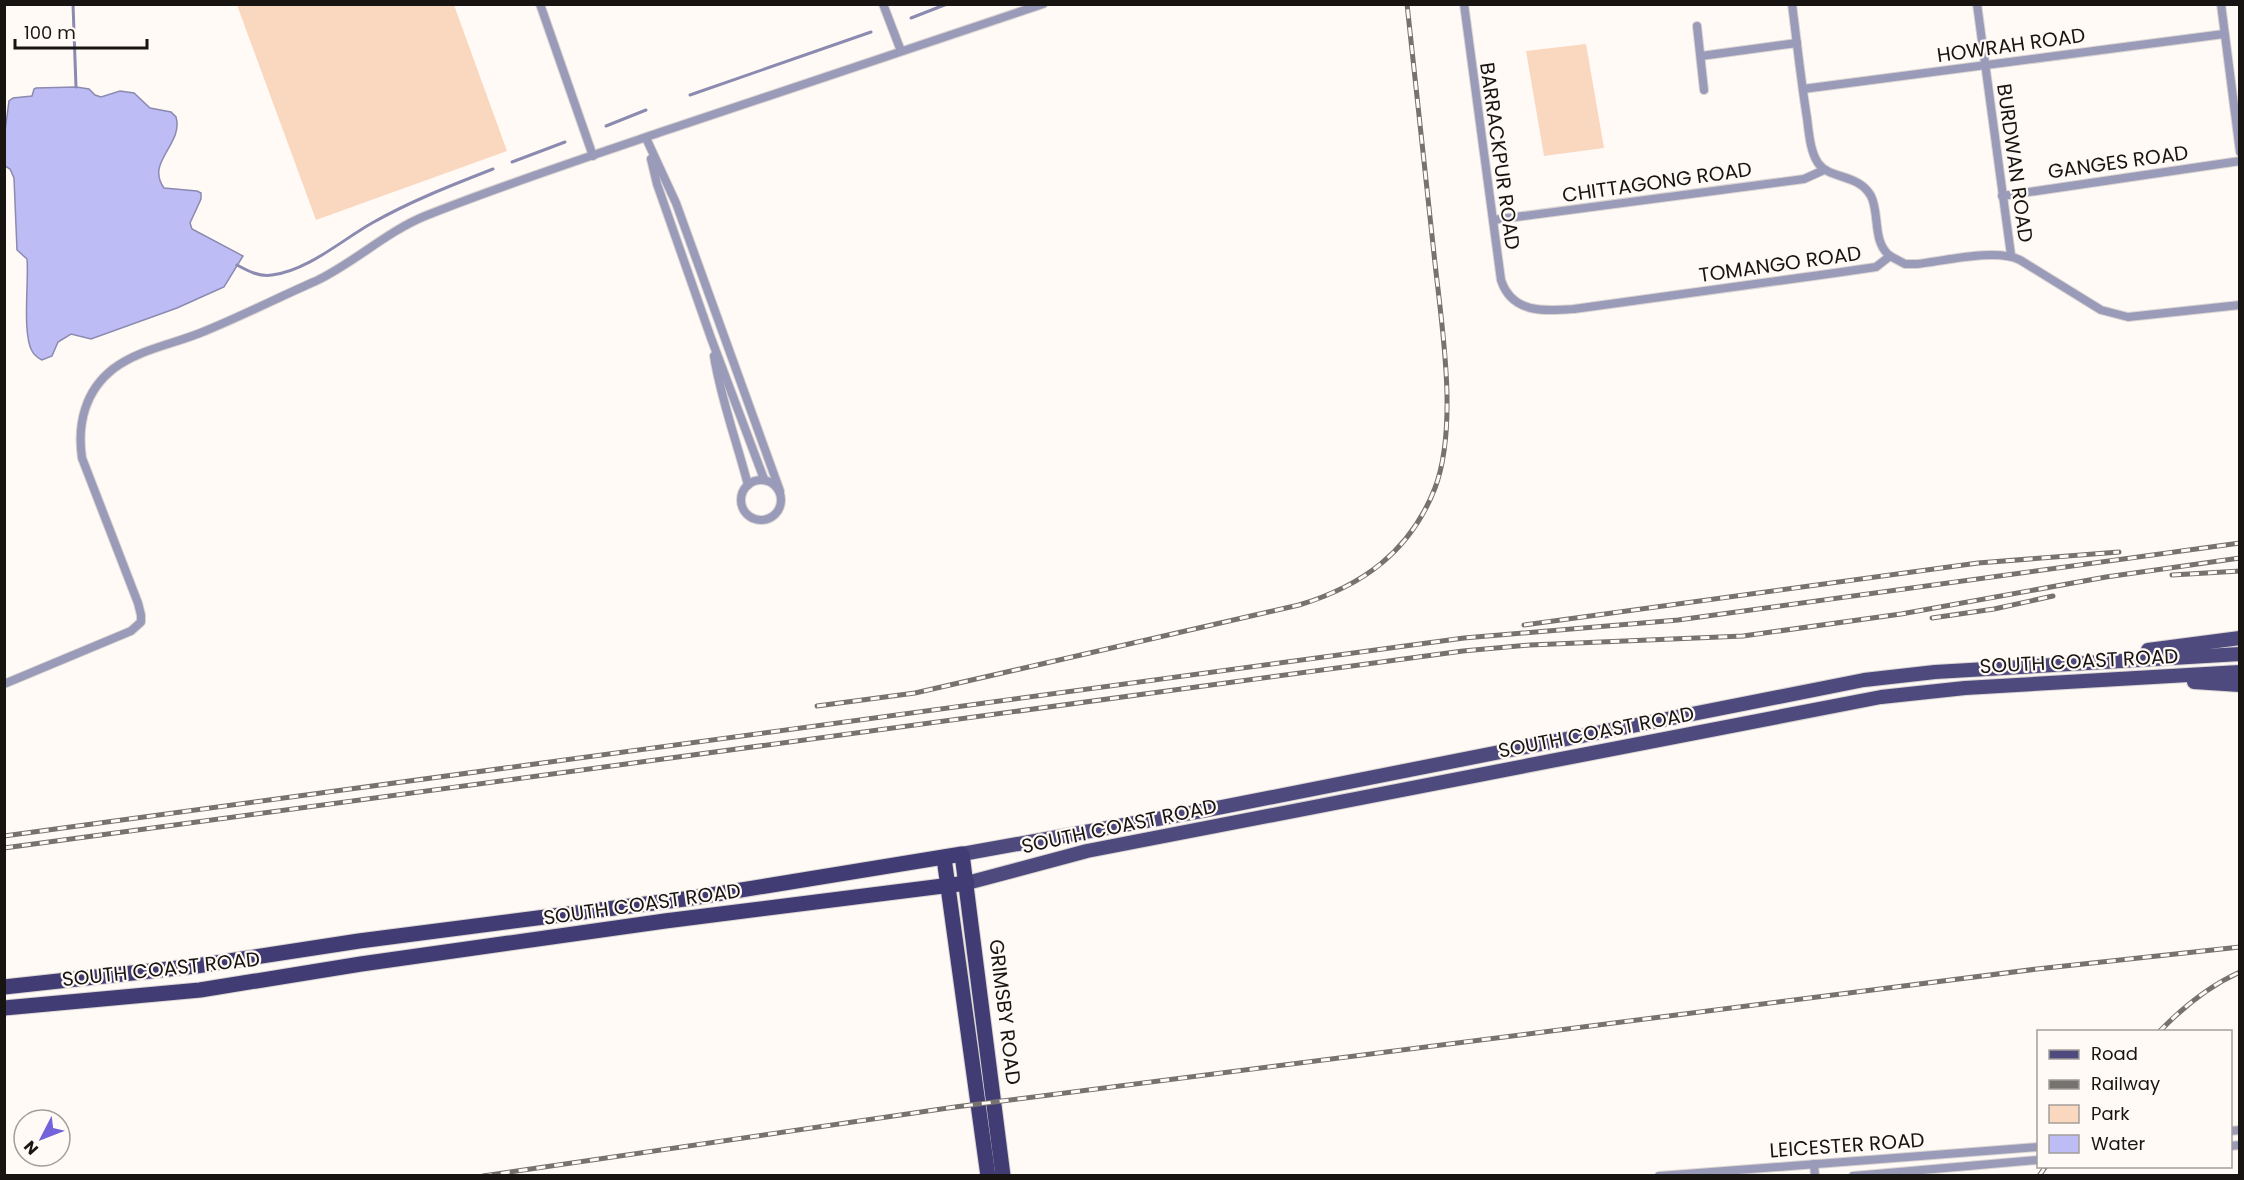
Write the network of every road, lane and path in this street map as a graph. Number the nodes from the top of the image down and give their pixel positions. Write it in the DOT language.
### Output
graph roads {
  1 [pos="540,4"];
  2 [pos="883,4"];
  3 [pos="1043,4"];
  4 [pos="1464,4"];
  5 [pos="1792,4"];
  6 [pos="1977,4"];
  7 [pos="2221,4"];
  8 [pos="1697,26"];
  9 [pos="2224,33"];
  10 [pos="1797,43"];
  11 [pos="901,51"];
  12 [pos="1701,56"];
  13 [pos="1984,65"];
  14 [pos="1803,88"];
  15 [pos="1704,90"];
  16 [pos="645,138"];
  17 [pos="2240,152"];
  18 [pos="593,156"];
  19 [pos="2240,161"];
  20 [pos="1824,170"];
  21 [pos="2002,196"];
  22 [pos="1493,220"];
  23 [pos="2011,255"];
  24 [pos="1890,256"];
  25 [pos="1520,305"];
  26 [pos="2240,305"];
  27 [pos="711,338"];
  28 [pos="764,480"];
  29 [pos="747,485"];
  30 [pos="780,491"];
  31 [pos="2240,638"];
  32 [pos="2240,654"];
  33 [pos="2114,660"];
  34 [pos="2015,667"];
  35 [pos="2240,672"];
  36 [pos="2133,679"];
  37 [pos="4,684"];
  38 [pos="2240,685"];
  39 [pos="2018,686"];
  40 [pos="1779,697"];
  41 [pos="1783,718"];
  42 [pos="1566,739"];
  43 [pos="1569,759"];
  44 [pos="1451,761"];
  45 [pos="1409,770"];
  46 [pos="1456,780"];
  47 [pos="1337,784"];
  48 [pos="1413,789"];
  49 [pos="1341,802"];
  50 [pos="1231,805"];
  51 [pos="1232,824"];
  52 [pos="1049,839"];
  53 [pos="962,854"];
  54 [pos="944,858"];
  55 [pos="1054,860"];
  56 [pos="967,883"];
  57 [pos="949,886"];
  58 [pos="359,941"];
  59 [pos="361,964"];
  60 [pos="55,980"];
  61 [pos="4,987"];
  62 [pos="58,1002"];
  63 [pos="4,1008"];
  64 [pos="2037,1147"];
  65 [pos="2037,1160"];
  66 [pos="1814,1164"];
  67 [pos="988,1176"];
  68 [pos="1003,1176"];
  69 [pos="1659,1176"];
  70 [pos="1815,1176"];
  71 [pos="1853,1176"];
  1 -- 18 [label="street"];
  2 -- 11 [label="street"];
  3 -- 11 [label="street"];
  4 -- 22 [label="street, BARRACKPUR ROAD"];
  5 -- 10 [label="street"];
  6 -- 13 [label="street, BURDWAN ROAD"];
  7 -- 9 [label="street"];
  8 -- 12 [label="street"];
  9 -- 13 [label="street, HOWRAH ROAD"];
  9 -- 17 [label="street"];
  10 -- 12 [label="street"];
  10 -- 14 [label="street"];
  11 -- 16 [label="street"];
  12 -- 15 [label="street"];
  13 -- 14 [label="street, HOWRAH ROAD"];
  13 -- 21 [label="street, BURDWAN ROAD"];
  14 -- 20 [label="street"];
  16 -- 18 [label="street"];
  16 -- 27 [label="street"];
  16 -- 30 [label="street"];
  18 -- 37 [label="street"];
  19 -- 21 [label="street, GANGES ROAD"];
  20 -- 22 [label="street, CHITTAGONG ROAD"];
  20 -- 24 [label="street"];
  21 -- 23 [label="street, BURDWAN ROAD"];
  22 -- 25 [label="street, BARRACKPUR ROAD"];
  23 -- 24 [label="street, TOMANGO ROAD"];
  23 -- 26 [label="street"];
  24 -- 25 [label="street, TOMANGO ROAD"];
  27 -- 28 [label="street"];
  27 -- 29 [label="street"];
  28 -- 29 [label="street"];
  28 -- 30 [label="street"];
  29 -- 30 [label="street"];
  31 -- 33 [label="main road"];
  32 -- 33 [label="main road, SOUTH COAST ROAD"];
  33 -- 34 [label="main road, SOUTH COAST ROAD"];
  34 -- 39 [label="main road"];
  34 -- 40 [label="main road, SOUTH COAST ROAD"];
  35 -- 36 [label="main road, SOUTH COAST ROAD"];
  36 -- 38 [label="main road"];
  36 -- 39 [label="main road, SOUTH COAST ROAD"];
  39 -- 41 [label="main road, SOUTH COAST ROAD"];
  40 -- 41 [label="main road"];
  40 -- 42 [label="main road, SOUTH COAST ROAD"];
  41 -- 43 [label="main road, SOUTH COAST ROAD"];
  42 -- 43 [label="main road"];
  42 -- 44 [label="main road, SOUTH COAST ROAD"];
  43 -- 46 [label="main road, SOUTH COAST ROAD"];
  44 -- 45 [label="main road, SOUTH COAST ROAD"];
  44 -- 46 [label="main road"];
  45 -- 47 [label="main road, SOUTH COAST ROAD"];
  45 -- 48 [label="main road"];
  46 -- 48 [label="main road, SOUTH COAST ROAD"];
  47 -- 49 [label="main road"];
  47 -- 50 [label="main road, SOUTH COAST ROAD"];
  48 -- 49 [label="main road, SOUTH COAST ROAD"];
  49 -- 51 [label="main road, SOUTH COAST ROAD"];
  50 -- 51 [label="main road"];
  50 -- 52 [label="main road, SOUTH COAST ROAD"];
  51 -- 55 [label="main road, SOUTH COAST ROAD"];
  52 -- 53 [label="main road, SOUTH COAST ROAD"];
  52 -- 55 [label="main road"];
  53 -- 54 [label="highway, SOUTH COAST ROAD"];
  53 -- 56 [label="highway, GRIMSBY ROAD"];
  54 -- 57 [label="highway, GRIMSBY ROAD"];
  54 -- 58 [label="highway, SOUTH COAST ROAD"];
  55 -- 56 [label="main road, SOUTH COAST ROAD"];
  56 -- 57 [label="highway, SOUTH COAST ROAD"];
  56 -- 68 [label="highway, GRIMSBY ROAD"];
  57 -- 59 [label="highway, SOUTH COAST ROAD"];
  57 -- 67 [label="highway, GRIMSBY ROAD"];
  58 -- 59 [label="highway"];
  58 -- 60 [label="highway, SOUTH COAST ROAD"];
  59 -- 62 [label="highway, SOUTH COAST ROAD"];
  60 -- 61 [label="highway, SOUTH COAST ROAD"];
  60 -- 62 [label="highway"];
  62 -- 63 [label="highway, SOUTH COAST ROAD"];
  64 -- 66 [label="street, LEICESTER ROAD"];
  65 -- 71 [label="street, LEICESTER ROAD"];
  66 -- 69 [label="street, LEICESTER ROAD"];
  66 -- 70 [label="street"];
}
